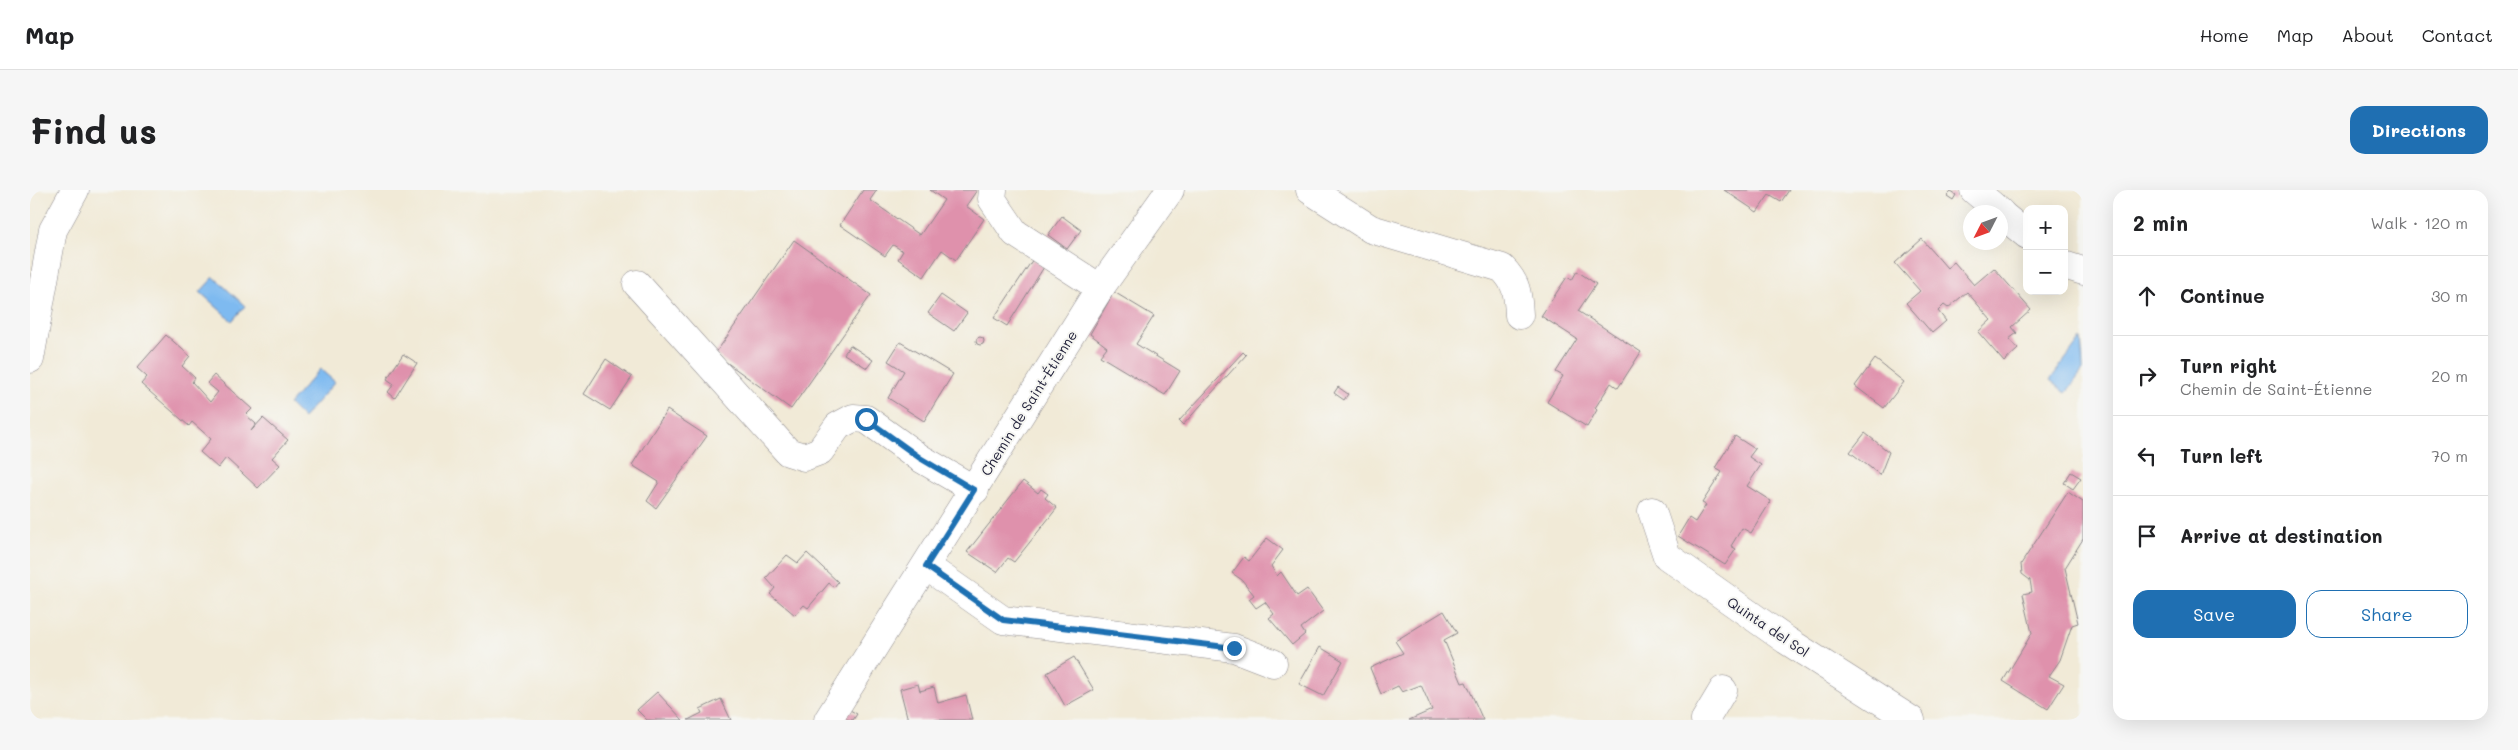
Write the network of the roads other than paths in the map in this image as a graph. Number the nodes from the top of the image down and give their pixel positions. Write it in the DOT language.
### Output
graph roads {
  1 [pos="75,190"];
  2 [pos="994,190"];
  3 [pos="1170,190"];
  4 [pos="1310,190"];
  5 [pos="1974,190"];
  6 [pos="1991,205"];
  7 [pos="2008,220"];
  8 [pos="2023,233"];
  9 [pos="2068,266"];
  10 [pos="2083,271"];
  11 [pos="637,284"];
  12 [pos="1100,288"];
  13 [pos="1519,315"];
  14 [pos="30,359"];
  15 [pos="974,490"];
  16 [pos="1652,511"];
  17 [pos="926,566"];
  18 [pos="1273,662"];
  19 [pos="1723,690"];
  20 [pos="828,720"];
  21 [pos="1705,720"];
  22 [pos="1911,720"];
  1 -- 14 [label="street"];
  2 -- 12 [label="street"];
  3 -- 12 [label="street, Chemin de Saint-Étienne"];
  4 -- 13 [label="street"];
  5 -- 6 [label="street"];
  7 -- 8 [label="street"];
  9 -- 10 [label="street"];
  11 -- 15 [label="street"];
  12 -- 15 [label="street, Chemin de Saint-Étienne"];
  15 -- 17 [label="street, Chemin de Saint-Étienne"];
  16 -- 22 [label="street, Quinta del Sol"];
  17 -- 18 [label="street"];
  17 -- 20 [label="street, Chemin de Saint-Étienne"];
  19 -- 21 [label="street"];
}
